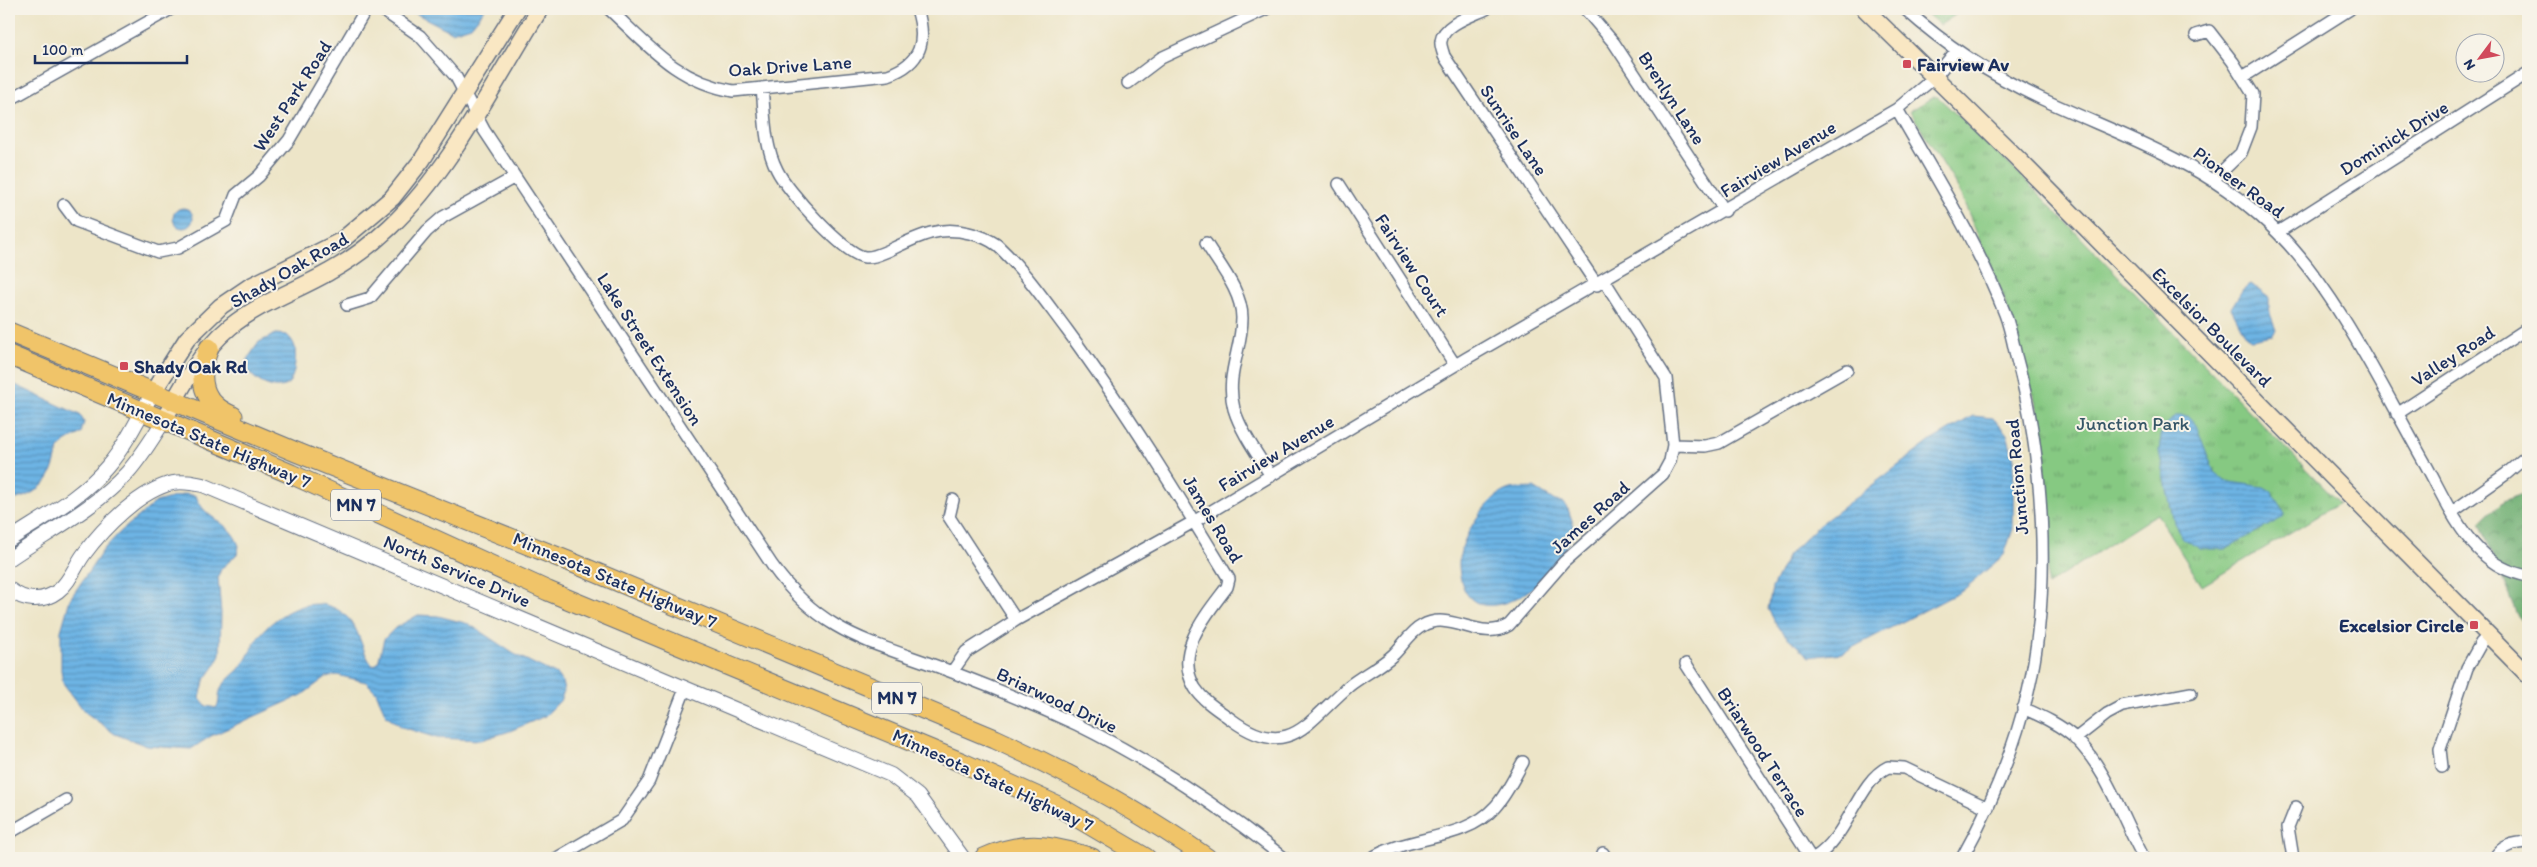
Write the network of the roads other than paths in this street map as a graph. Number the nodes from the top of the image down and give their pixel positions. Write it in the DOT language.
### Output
graph roads {
  1 [pos="171,9"];
  2 [pos="366,9"];
  3 [pos="381,9"];
  4 [pos="517,9"];
  5 [pos="540,9"];
  6 [pos="609,9"];
  7 [pos="916,9"];
  8 [pos="1266,9"];
  9 [pos="1486,9"];
  10 [pos="1585,9"];
  11 [pos="1865,9"];
  12 [pos="1905,9"];
  13 [pos="2350,9"];
  14 [pos="2196,35"];
  15 [pos="1956,50"];
  16 [pos="2528,73"];
  17 [pos="1935,77"];
  18 [pos="2243,77"];
  19 [pos="1128,83"];
  20 [pos="762,88"];
  21 [pos="464,93"];
  22 [pos="9,100"];
  23 [pos="1898,109"];
  24 [pos="474,114"];
  25 [pos="515,177"];
  26 [pos="2213,180"];
  27 [pos="1339,184"];
  28 [pos="64,206"];
  29 [pos="1725,211"];
  30 [pos="2278,232"];
  31 [pos="1206,243"];
  32 [pos="1601,282"];
  33 [pos="347,305"];
  34 [pos="2528,328"];
  35 [pos="9,332"];
  36 [pos="209,348"];
  37 [pos="9,355"];
  38 [pos="1455,365"];
  39 [pos="1847,370"];
  40 [pos="153,392"];
  41 [pos="174,401"];
  42 [pos="142,411"];
  43 [pos="2397,414"];
  44 [pos="164,420"];
  45 [pos="1673,445"];
  46 [pos="2528,455"];
  47 [pos="1271,476"];
  48 [pos="402,495"];
  49 [pos="953,500"];
  50 [pos="2452,512"];
  51 [pos="1195,521"];
  52 [pos="9,540"];
  53 [pos="9,559"];
  54 [pos="2528,576"];
  55 [pos="9,590"];
  56 [pos="801,600"];
  57 [pos="1016,620"];
  58 [pos="2489,635"];
  59 [pos="1686,664"];
  60 [pos="952,672"];
  61 [pos="2528,674"];
  62 [pos="685,689"];
  63 [pos="2191,693"];
  64 [pos="2023,708"];
  65 [pos="2075,739"];
  66 [pos="1523,762"];
  67 [pos="2442,767"];
  68 [pos="66,800"];
  69 [pos="2296,807"];
  70 [pos="1988,808"];
  71 [pos="9,832"];
  72 [pos="2528,842"];
  73 [pos="1050,847"];
  74 [pos="560,857"];
  75 [pos="963,858"];
  76 [pos="984,858"];
  77 [pos="1020,858"];
  78 [pos="1092,858"];
  79 [pos="1146,858"];
  80 [pos="1207,858"];
  81 [pos="1284,858"];
  82 [pos="1372,858"];
  83 [pos="1813,858"];
  84 [pos="1962,858"];
  85 [pos="2144,858"];
  86 [pos="2293,858"];
  87 [pos="2495,858"];
  1 -- 22 [label="street"];
  2 -- 28 [label="street, West Park Road"];
  3 -- 21 [label="street, Lake Street Extension"];
  4 -- 21 [label="main road, Shady Oak Road"];
  5 -- 24 [label="main road, Shady Oak Road"];
  6 -- 20 [label="street, Oak Drive Lane"];
  7 -- 20 [label="street, Oak Drive Lane"];
  8 -- 19 [label="street"];
  9 -- 32 [label="street, Sunrise Lane"];
  10 -- 29 [label="street, Brenlyn Lane"];
  11 -- 17 [label="main road, Excelsior Boulevard"];
  12 -- 15 [label="street, Pioneer Road"];
  13 -- 18 [label="street"];
  14 -- 18 [label="street"];
  15 -- 17 [label="street, Fairview Avenue"];
  15 -- 26 [label="street, Pioneer Road"];
  16 -- 30 [label="street, Dominick Drive"];
  17 -- 23 [label="street, Fairview Avenue"];
  17 -- 58 [label="main road, Excelsior Boulevard"];
  18 -- 26 [label="street"];
  20 -- 51 [label="street, James Road"];
  21 -- 24 [label="street, Lake Street Extension"];
  21 -- 40 [label="main road, Shady Oak Road"];
  23 -- 29 [label="street, Fairview Avenue"];
  23 -- 64 [label="street, Junction Road"];
  24 -- 25 [label="street, Lake Street Extension"];
  24 -- 36 [label="main road, Shady Oak Road"];
  25 -- 33 [label="street"];
  25 -- 56 [label="street, Lake Street Extension"];
  26 -- 30 [label="street, Pioneer Road"];
  27 -- 38 [label="street, Fairview Court"];
  29 -- 32 [label="street, Fairview Avenue"];
  30 -- 43 [label="street, Pioneer Road"];
  31 -- 47 [label="street"];
  32 -- 38 [label="street, Fairview Avenue"];
  32 -- 45 [label="street, Sunrise Lane"];
  34 -- 43 [label="street, Valley Road"];
  35 -- 40 [label="highway, Minnesota State Highway 7 / MN 7"];
  36 -- 41 [label="main road, Shady Oak Road"];
  36 -- 48 [label="highway"];
  37 -- 42 [label="highway, Minnesota State Highway 7 / MN 7"];
  38 -- 47 [label="street, Fairview Avenue"];
  39 -- 45 [label="street"];
  40 -- 41 [label="highway, Minnesota State Highway 7 / MN 7"];
  40 -- 42 [label="street, Shady Oak Road"];
  41 -- 44 [label="main road, Shady Oak Road"];
  41 -- 48 [label="highway, Minnesota State Highway 7 / MN 7"];
  42 -- 44 [label="highway, Minnesota State Highway 7 / MN 7"];
  42 -- 52 [label="street, Shady Oak Road"];
  43 -- 50 [label="street, Pioneer Road"];
  44 -- 53 [label="street, Shady Oak Road"];
  44 -- 79 [label="highway, Minnesota State Highway 7 / MN 7"];
  45 -- 51 [label="street, James Road"];
  46 -- 50 [label="street"];
  47 -- 51 [label="street, Fairview Avenue"];
  48 -- 80 [label="highway, Minnesota State Highway 7 / MN 7"];
  49 -- 57 [label="street"];
  50 -- 54 [label="street, Pioneer Road"];
  51 -- 57 [label="street, Fairview Avenue"];
  55 -- 62 [label="street, North Service Drive"];
  56 -- 60 [label="street, Briarwood Drive"];
  57 -- 60 [label="street, Fairview Avenue"];
  58 -- 61 [label="main road, Excelsior Boulevard"];
  58 -- 67 [label="street"];
  59 -- 83 [label="street, Briarwood Terrace"];
  60 -- 81 [label="street, Briarwood Drive"];
  62 -- 74 [label="street"];
  62 -- 75 [label="street, North Service Drive"];
  63 -- 65 [label="street"];
  64 -- 65 [label="street"];
  64 -- 70 [label="street, Junction Road"];
  65 -- 85 [label="street"];
  66 -- 82 [label="street"];
  68 -- 71 [label="street"];
  69 -- 86 [label="street"];
  70 -- 83 [label="street"];
  70 -- 84 [label="street, Junction Road"];
  72 -- 87 [label="street"];
  73 -- 76 [label="highway"];
  73 -- 77 [label="highway"];
  73 -- 78 [label="highway"];
}
